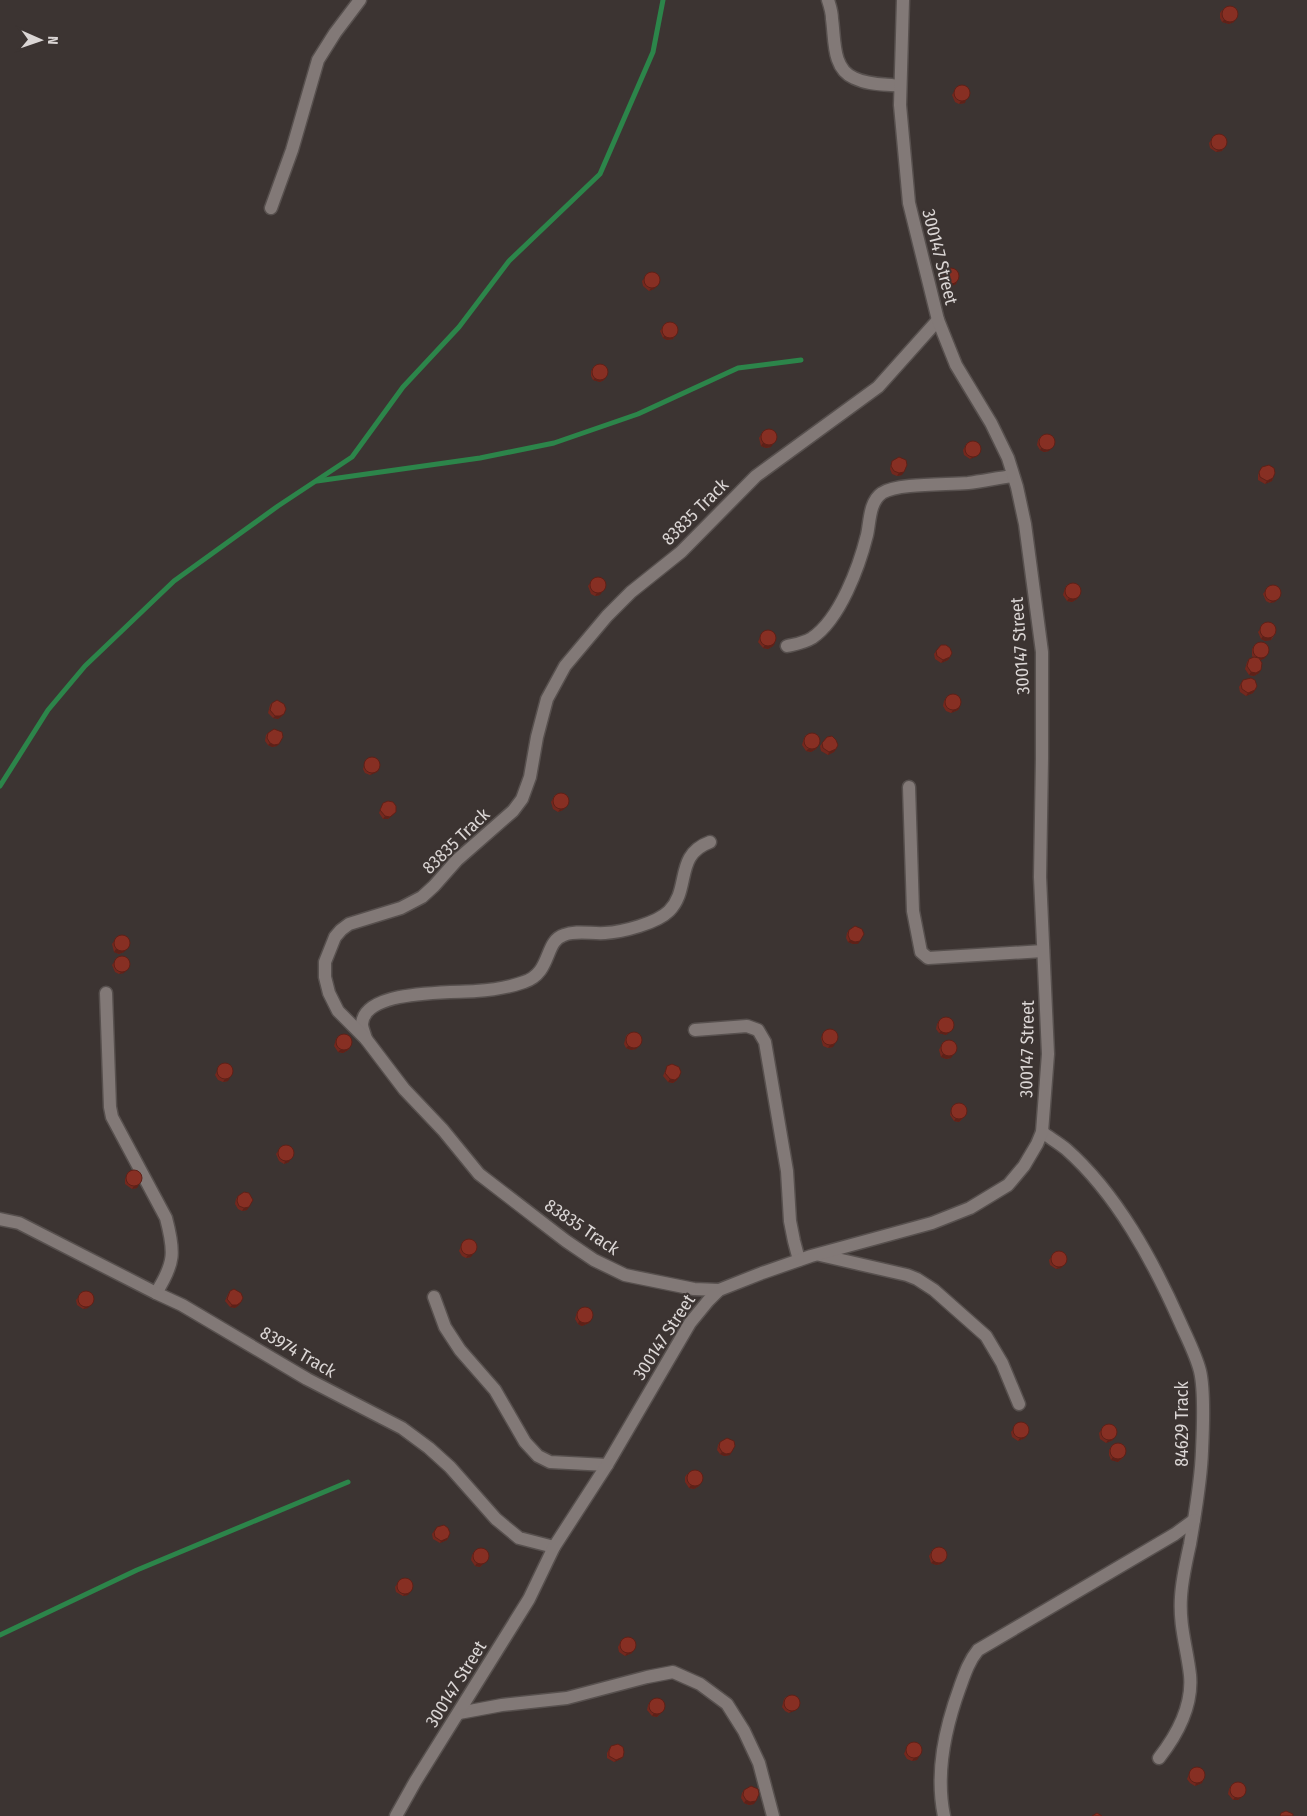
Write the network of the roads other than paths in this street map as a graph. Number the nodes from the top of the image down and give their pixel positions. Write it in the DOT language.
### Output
graph roads {
  1 [pos="360,0"];
  2 [pos="828,0"];
  3 [pos="903,0"];
  4 [pos="900,86"];
  5 [pos="271,208"];
  6 [pos="938,320"];
  7 [pos="1013,476"];
  8 [pos="787,646"];
  9 [pos="909,787"];
  10 [pos="710,842"];
  11 [pos="1043,951"];
  12 [pos="106,993"];
  13 [pos="696,1030"];
  14 [pos="366,1039"];
  15 [pos="1042,1132"];
  16 [pos="0,1219"];
  17 [pos="818,1254"];
  18 [pos="799,1260"];
  19 [pos="719,1290"];
  20 [pos="156,1293"];
  21 [pos="434,1296"];
  22 [pos="1018,1404"];
  23 [pos="607,1465"];
  24 [pos="1194,1520"];
  25 [pos="554,1547"];
  26 [pos="459,1713"];
  27 [pos="1159,1758"];
  28 [pos="396,1816"];
  29 [pos="773,1816"];
  30 [pos="944,1816"];
  1 -- 5 [label="street"];
  2 -- 4 [label="street"];
  3 -- 4 [label="street, 300147 Street"];
  4 -- 6 [label="street, 300147 Street"];
  6 -- 7 [label="street, 300147 Street"];
  6 -- 14 [label="street, 83835 Track"];
  7 -- 8 [label="street"];
  7 -- 11 [label="street, 300147 Street"];
  9 -- 11 [label="street"];
  10 -- 14 [label="street"];
  11 -- 15 [label="street, 300147 Street"];
  12 -- 20 [label="street"];
  13 -- 18 [label="street"];
  14 -- 19 [label="street, 83835 Track"];
  15 -- 17 [label="street, 300147 Street"];
  15 -- 24 [label="street, 84629 Track"];
  16 -- 20 [label="street, 83974 Track"];
  17 -- 18 [label="street, 300147 Street"];
  17 -- 22 [label="street"];
  18 -- 19 [label="street, 300147 Street"];
  19 -- 23 [label="street, 300147 Street"];
  20 -- 25 [label="street, 83974 Track"];
  21 -- 23 [label="street"];
  23 -- 25 [label="street, 300147 Street"];
  24 -- 27 [label="street, 84629 Track"];
  24 -- 30 [label="street"];
  25 -- 26 [label="street, 300147 Street"];
  26 -- 28 [label="street, 300147 Street"];
  26 -- 29 [label="street"];
}
